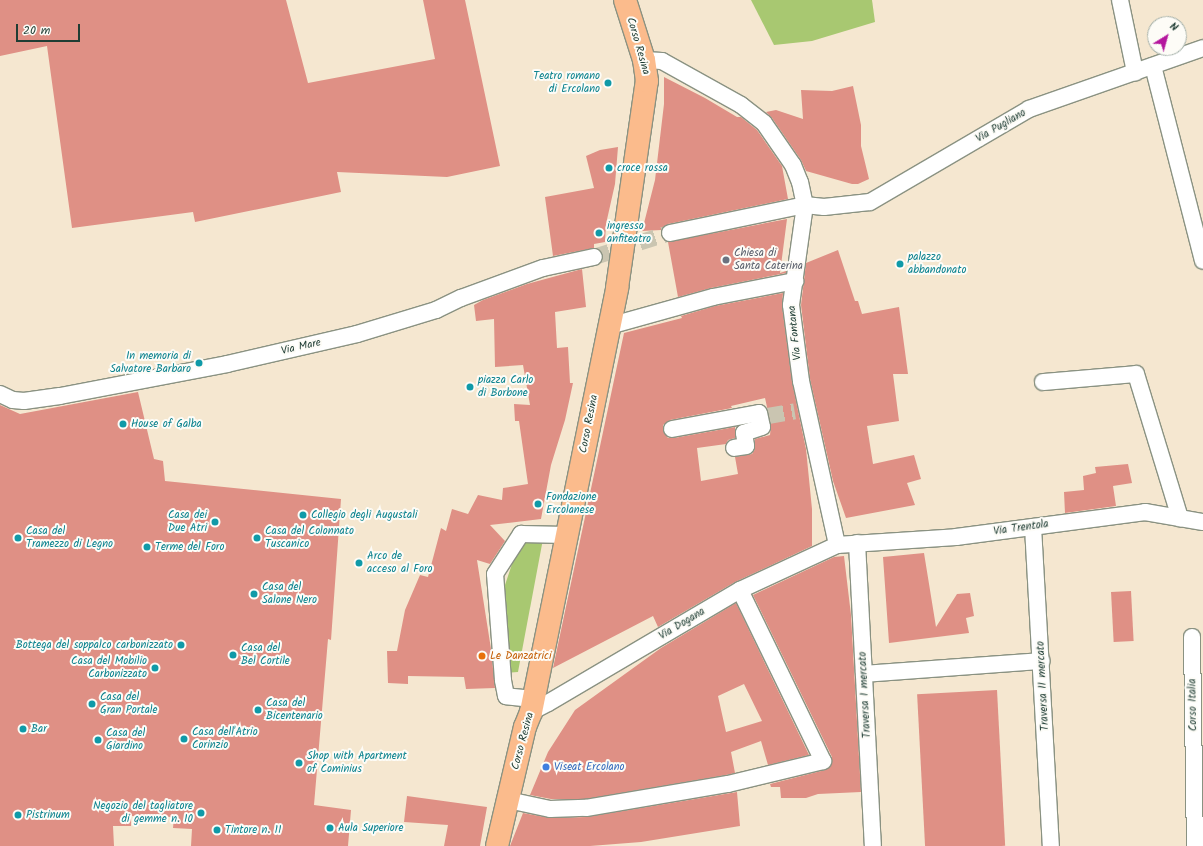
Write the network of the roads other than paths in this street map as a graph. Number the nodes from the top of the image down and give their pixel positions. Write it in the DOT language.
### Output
graph roads {
  1 [pos="625,0"];
  2 [pos="1120,0"];
  3 [pos="1203,48"];
  4 [pos="644,60"];
  5 [pos="1153,66"];
  6 [pos="1135,72"];
  7 [pos="805,205"];
  8 [pos="670,233"];
  9 [pos="594,257"];
  10 [pos="1203,261"];
  11 [pos="795,281"];
  12 [pos="609,326"];
  13 [pos="1044,382"];
  14 [pos="0,394"];
  15 [pos="672,429"];
  16 [pos="734,448"];
  17 [pos="1180,518"];
  18 [pos="1203,522"];
  19 [pos="1033,526"];
  20 [pos="566,535"];
  21 [pos="857,543"];
  22 [pos="837,545"];
  23 [pos="740,590"];
  24 [pos="1192,637"];
  25 [pos="1042,661"];
  26 [pos="864,674"];
  27 [pos="532,705"];
  28 [pos="508,800"];
  29 [pos="497,846"];
  30 [pos="873,846"];
  31 [pos="1051,846"];
  32 [pos="1195,846"];
  1 -- 4 [label="main road, Corso Resina"];
  2 -- 6 [label="street"];
  3 -- 5 [label="street, Via Pugliano"];
  4 -- 7 [label="street, Via Fontana"];
  4 -- 12 [label="main road, Corso Resina"];
  5 -- 6 [label="street, Via Pugliano"];
  5 -- 10 [label="street"];
  6 -- 7 [label="street, Via Pugliano"];
  7 -- 8 [label="street, Via Pugliano"];
  7 -- 11 [label="street, Via Fontana"];
  9 -- 14 [label="street, Via Mare"];
  11 -- 12 [label="street"];
  11 -- 22 [label="street, Via Fontana"];
  12 -- 20 [label="main road, Corso Resina"];
  13 -- 17 [label="street"];
  15 -- 16 [label="street"];
  17 -- 18 [label="street, Via Trentola"];
  17 -- 19 [label="street, Via Trentola"];
  19 -- 21 [label="street, Via Trentola"];
  19 -- 25 [label="street, Traversa II mercato"];
  20 -- 27 [label="main road, Corso Resina"];
  20 -- 27 [label="street"];
  21 -- 22 [label="street, Via Trentola"];
  21 -- 26 [label="street, Traversa I mercato"];
  22 -- 23 [label="street, Via Dogana"];
  23 -- 27 [label="street, Via Dogana"];
  23 -- 28 [label="street"];
  24 -- 32 [label="street, Corso Italia"];
  25 -- 26 [label="street"];
  25 -- 31 [label="street, Traversa II mercato"];
  26 -- 30 [label="street, Traversa I mercato"];
  27 -- 28 [label="main road, Corso Resina"];
  28 -- 29 [label="main road, Corso Resina"];
}
